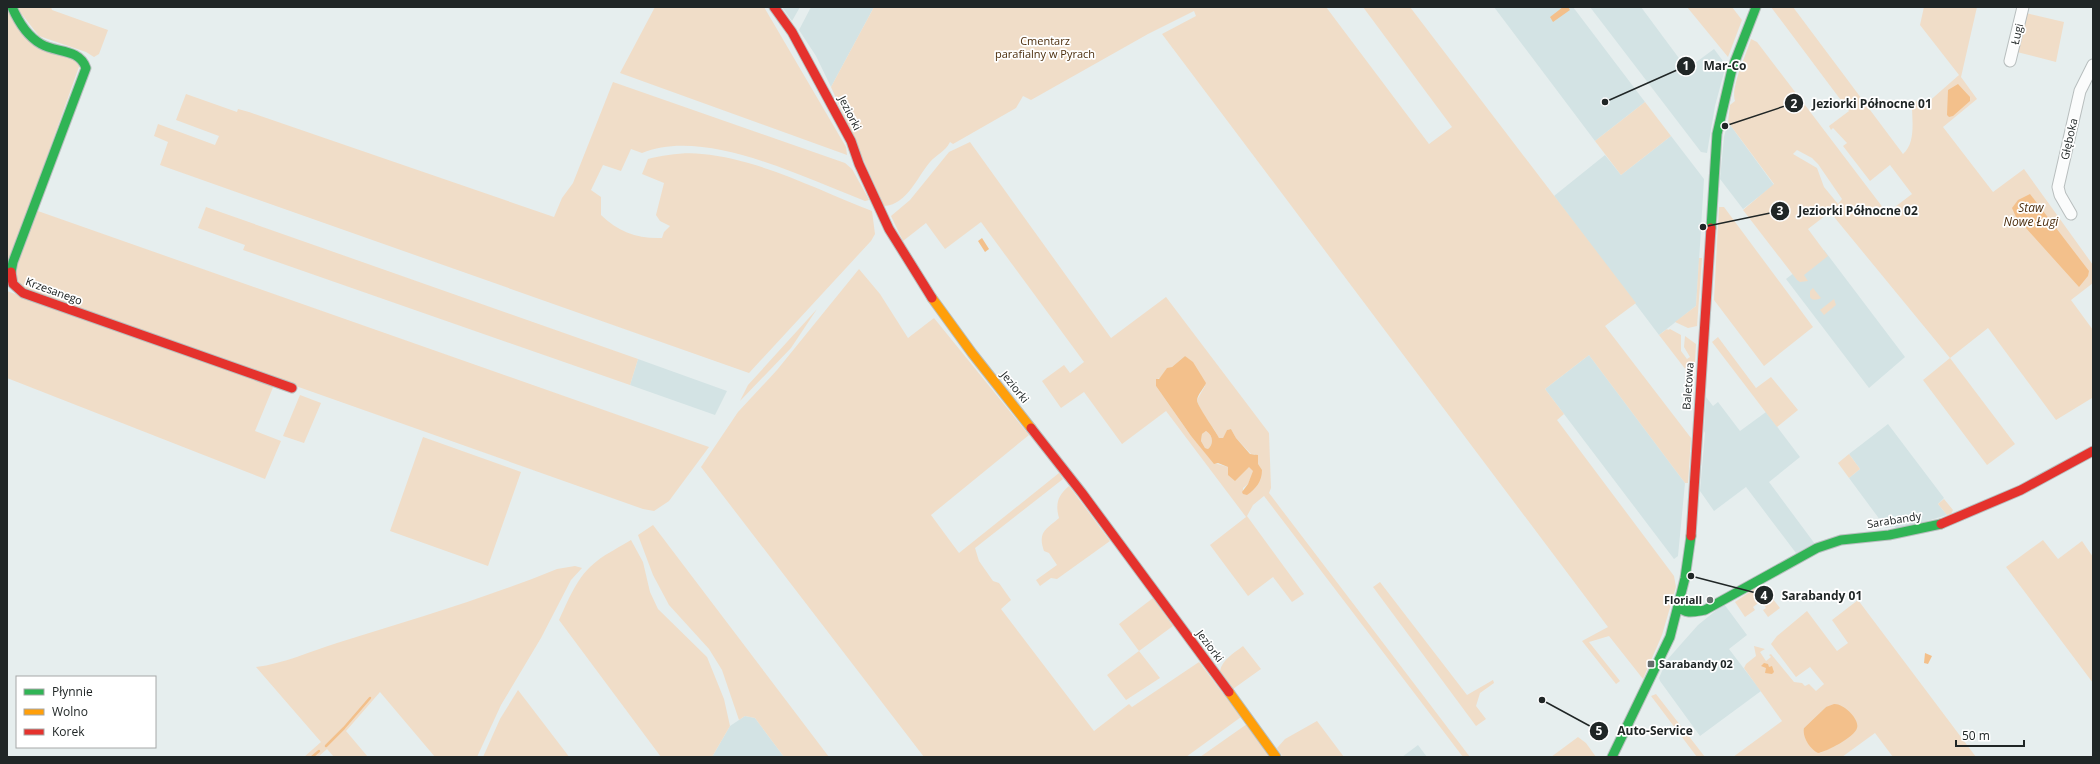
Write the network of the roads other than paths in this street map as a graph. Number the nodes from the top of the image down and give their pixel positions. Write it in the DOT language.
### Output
graph roads {
  1 [pos="12,7"];
  2 [pos="774,7"];
  3 [pos="1756,7"];
  4 [pos="2023,7"];
  5 [pos="2010,61"];
  6 [pos="2093,65"];
  7 [pos="2071,214"];
  8 [pos="292,388"];
  9 [pos="2093,451"];
  10 [pos="1678,606"];
  11 [pos="1276,757"];
  12 [pos="1612,757"];
  1 -- 8 [label="street, Krzesanego"];
  2 -- 11 [label="street, Jeziorki"];
  3 -- 10 [label="street, Baletowa"];
  4 -- 5 [label="street, Ługi"];
  6 -- 7 [label="street, Głęboka"];
  9 -- 10 [label="street, Sarabandy"];
  10 -- 12 [label="street, Baletowa"];
}
